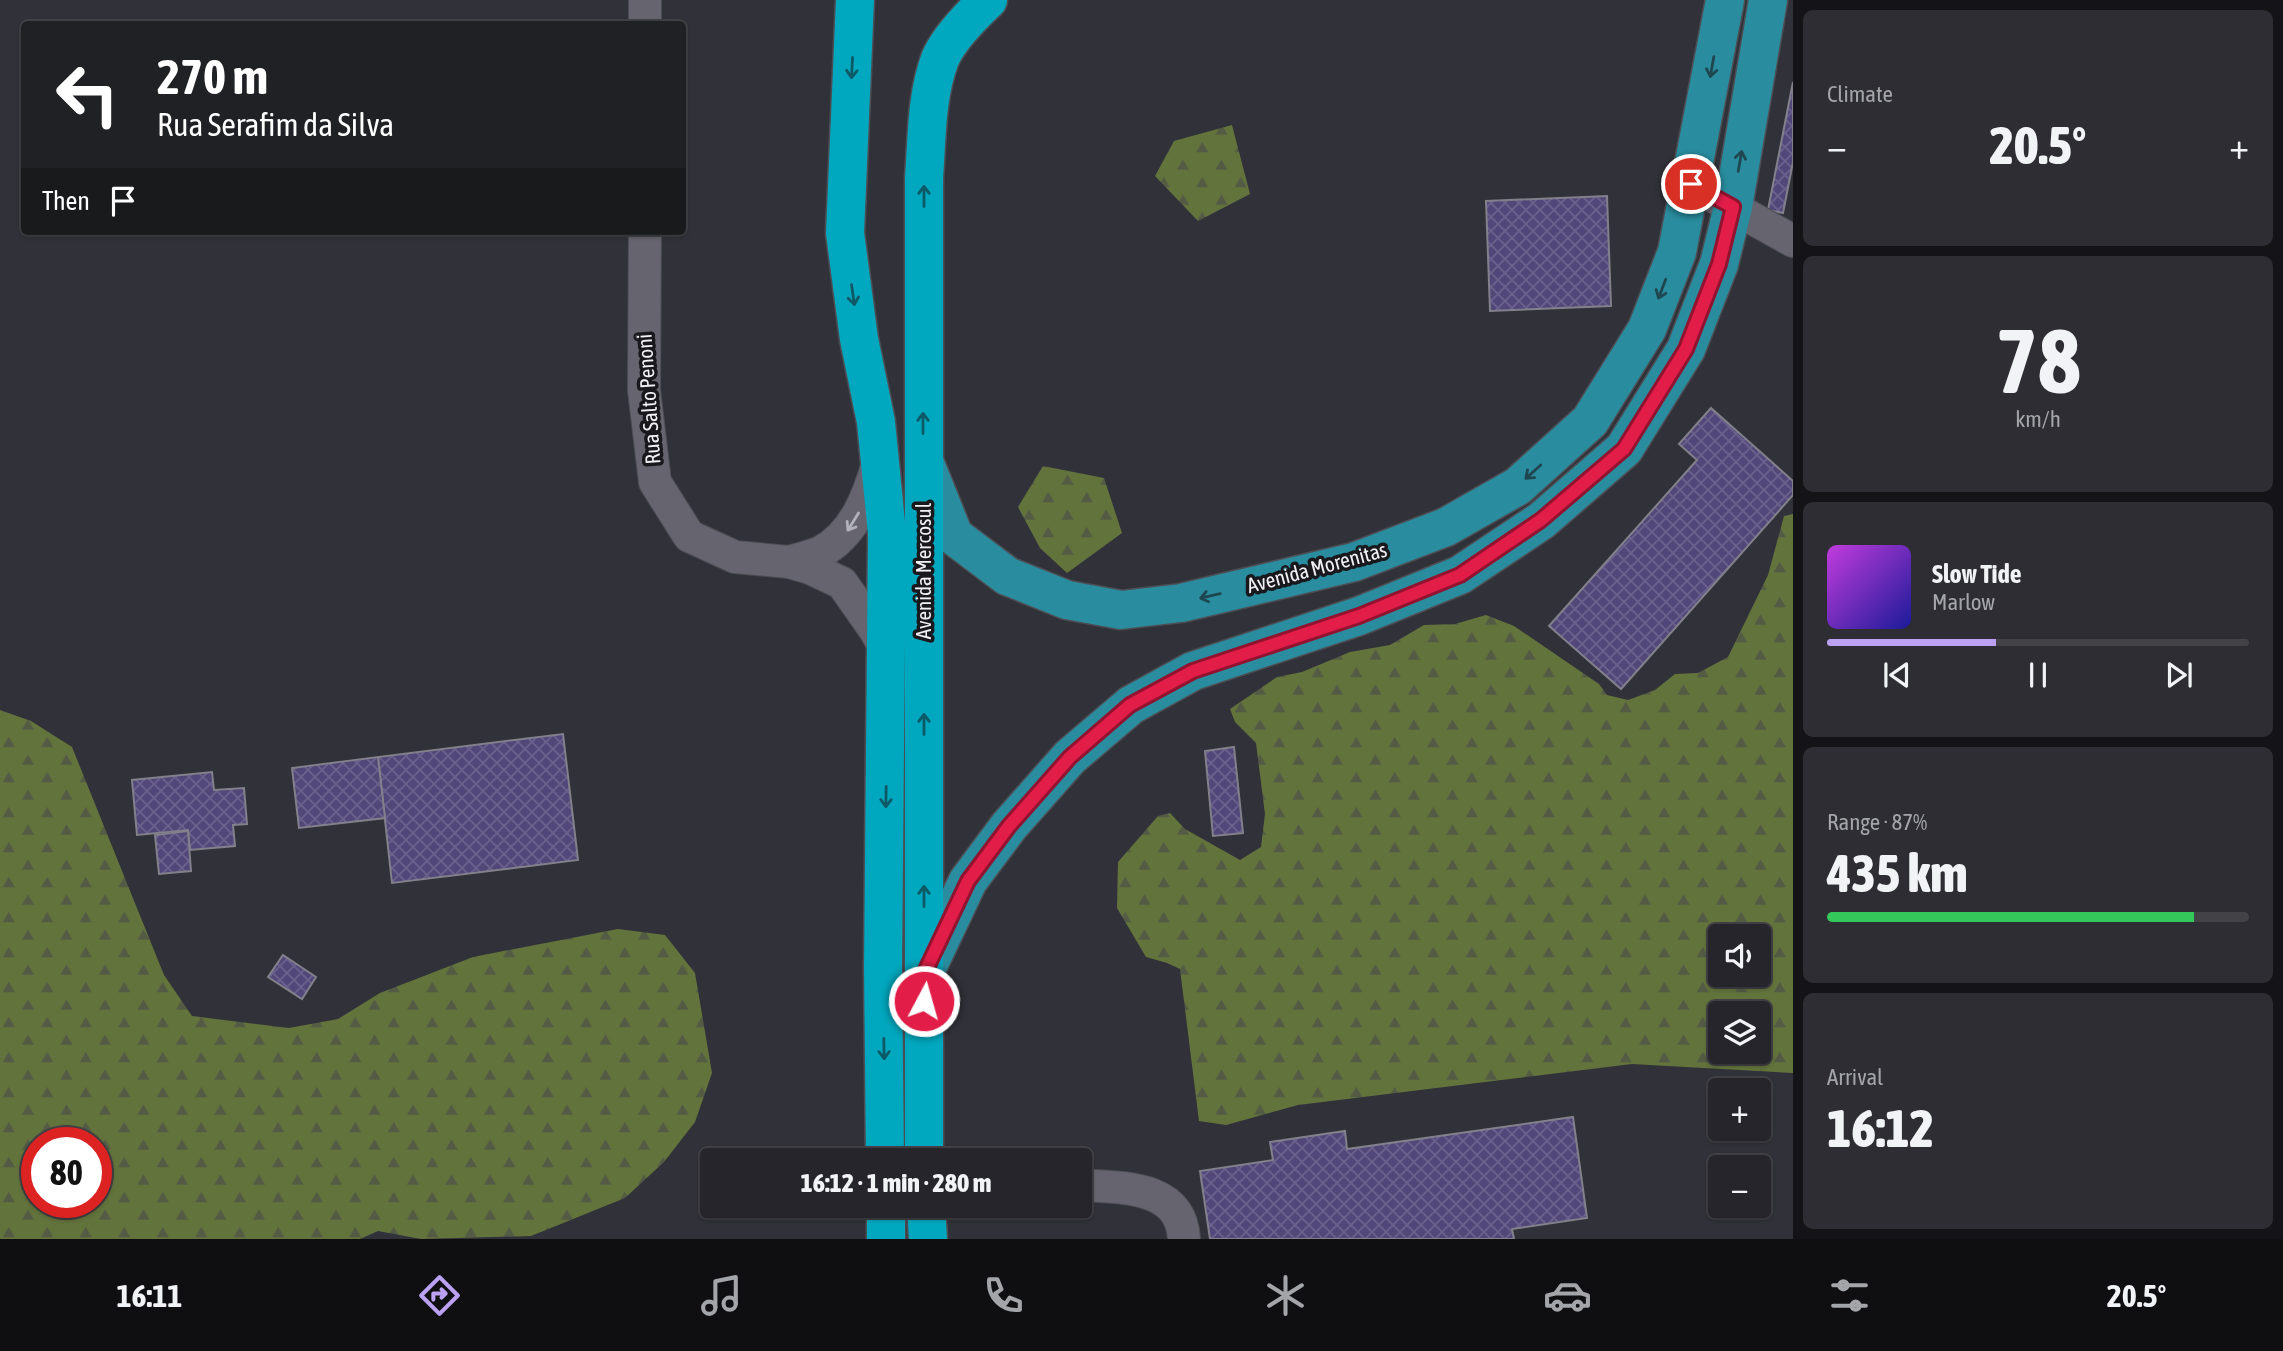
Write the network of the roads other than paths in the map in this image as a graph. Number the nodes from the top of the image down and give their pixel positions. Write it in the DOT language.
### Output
graph roads {
  1 [pos="645,0"];
  2 [pos="855,0"];
  3 [pos="988,0"];
  4 [pos="1724,0"];
  5 [pos="1768,0"];
  6 [pos="645,21"];
  7 [pos="1691,184"];
  8 [pos="1733,207"];
  9 [pos="645,235"];
  10 [pos="1793,241"];
  11 [pos="880,459"];
  12 [pos="923,461"];
  13 [pos="789,562"];
  14 [pos="887,651"];
  15 [pos="924,974"];
  16 [pos="885,1148"];
  17 [pos="924,1148"];
  18 [pos="1092,1186"];
  19 [pos="886,1218"];
  20 [pos="927,1218"];
  21 [pos="886,1239"];
  22 [pos="928,1239"];
  23 [pos="1184,1239"];
  1 -- 6 [label="street"];
  2 -- 11 [label="highway, Avenida Mercosul, one-way"];
  12 -- 3 [label="highway, Avenida Mercosul, one-way"];
  4 -- 7 [label="main road, Avenida Morenitas, one-way"];
  8 -- 5 [label="main road, one-way"];
  7 -- 8 [label="street"];
  7 -- 12 [label="main road, Avenida Morenitas, one-way"];
  8 -- 10 [label="street"];
  8 -- 15 [label="main road"];
  9 -- 13 [label="street, Rua Salto Penoni"];
  11 -- 13 [label="street, Rua Salto Penoni, one-way"];
  11 -- 14 [label="highway, Avenida Mercosul"];
  15 -- 12 [label="highway, Avenida Mercosul, one-way"];
  13 -- 14 [label="street, Rua Salto Penoni"];
  14 -- 16 [label="highway, Avenida Mercosul, one-way"];
  15 -- 17 [label="highway, Avenida Mercosul"];
  18 -- 23 [label="street"];
  19 -- 21 [label="highway"];
  20 -- 22 [label="highway"];
}
